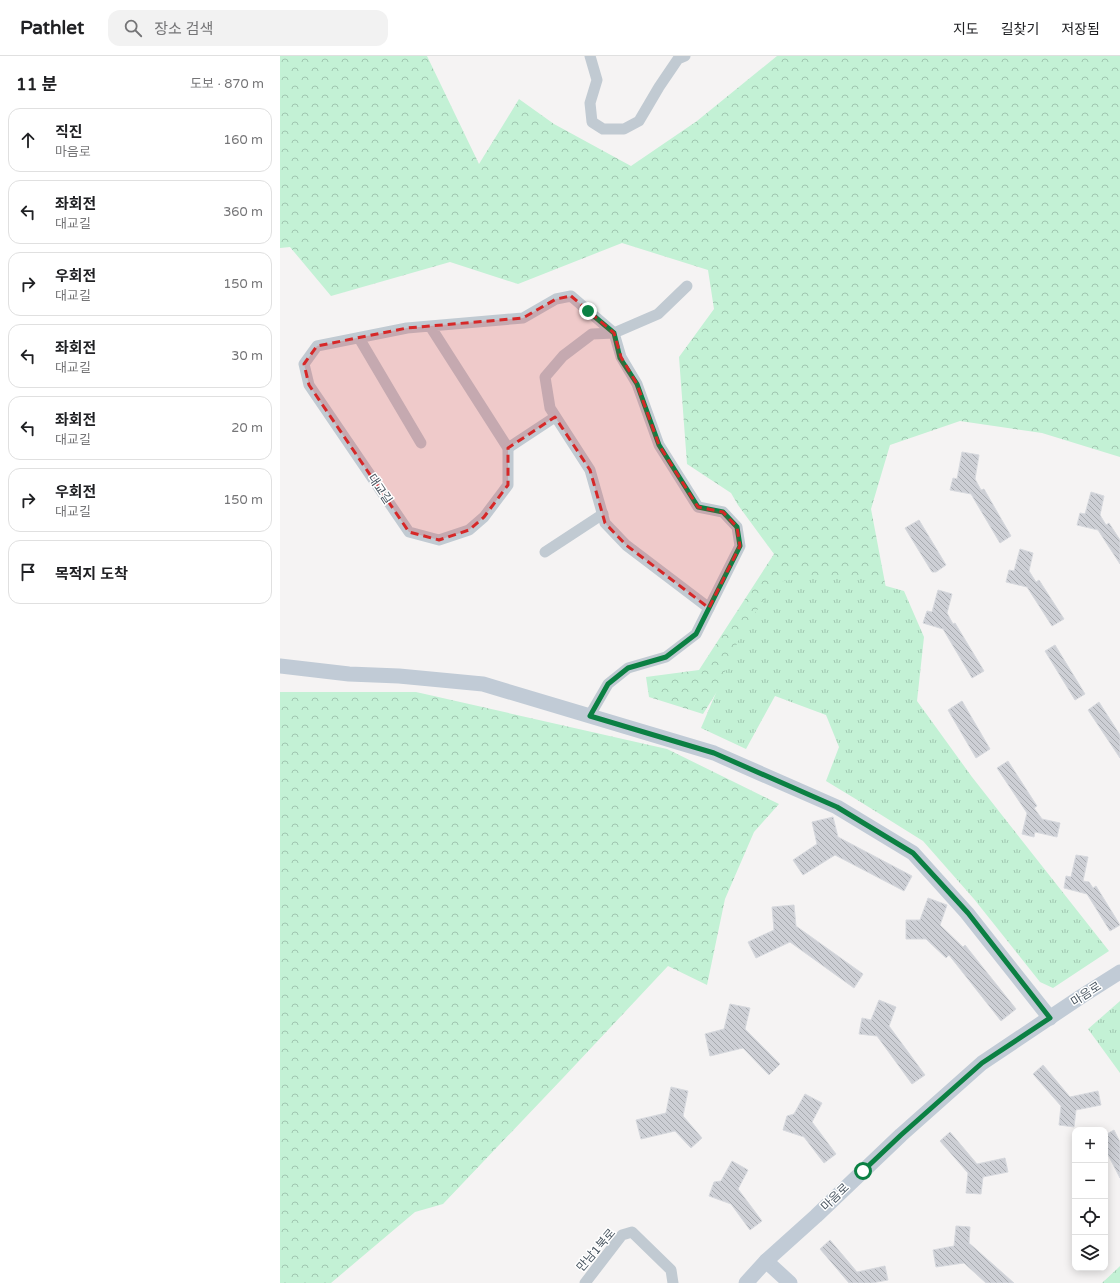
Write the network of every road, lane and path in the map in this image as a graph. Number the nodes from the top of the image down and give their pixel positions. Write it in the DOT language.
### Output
graph roads {
  1 [pos="590,56"];
  2 [pos="684,56"];
  3 [pos="687,286"];
  4 [pos="430,326"];
  5 [pos="614,333"];
  6 [pos="359,338"];
  7 [pos="555,417"];
  8 [pos="421,443"];
  9 [pos="508,448"];
  10 [pos="603,514"];
  11 [pos="545,552"];
  12 [pos="709,608"];
  13 [pos="280,666"];
  14 [pos="590,716"];
  15 [pos="1120,972"];
  16 [pos="1050,1018"];
  17 [pos="766,1261"];
  18 [pos="585,1283"];
  19 [pos="673,1283"];
  20 [pos="746,1283"];
  21 [pos="790,1283"];
  1 -- 2 [label="street"];
  3 -- 5 [label="street"];
  4 -- 5 [label="street, 대교길"];
  4 -- 6 [label="street, 대교길"];
  4 -- 9 [label="street"];
  5 -- 7 [label="street"];
  5 -- 12 [label="street"];
  6 -- 8 [label="street"];
  6 -- 9 [label="street, 대교길"];
  7 -- 9 [label="street"];
  7 -- 10 [label="street"];
  10 -- 11 [label="street"];
  10 -- 12 [label="street"];
  12 -- 14 [label="street"];
  13 -- 14 [label="street"];
  14 -- 16 [label="street"];
  15 -- 16 [label="street, 마음로"];
  16 -- 17 [label="street, 마음로"];
  17 -- 20 [label="street, 마음로"];
  17 -- 21 [label="street"];
  18 -- 19 [label="street, 만남1북로"];
}
